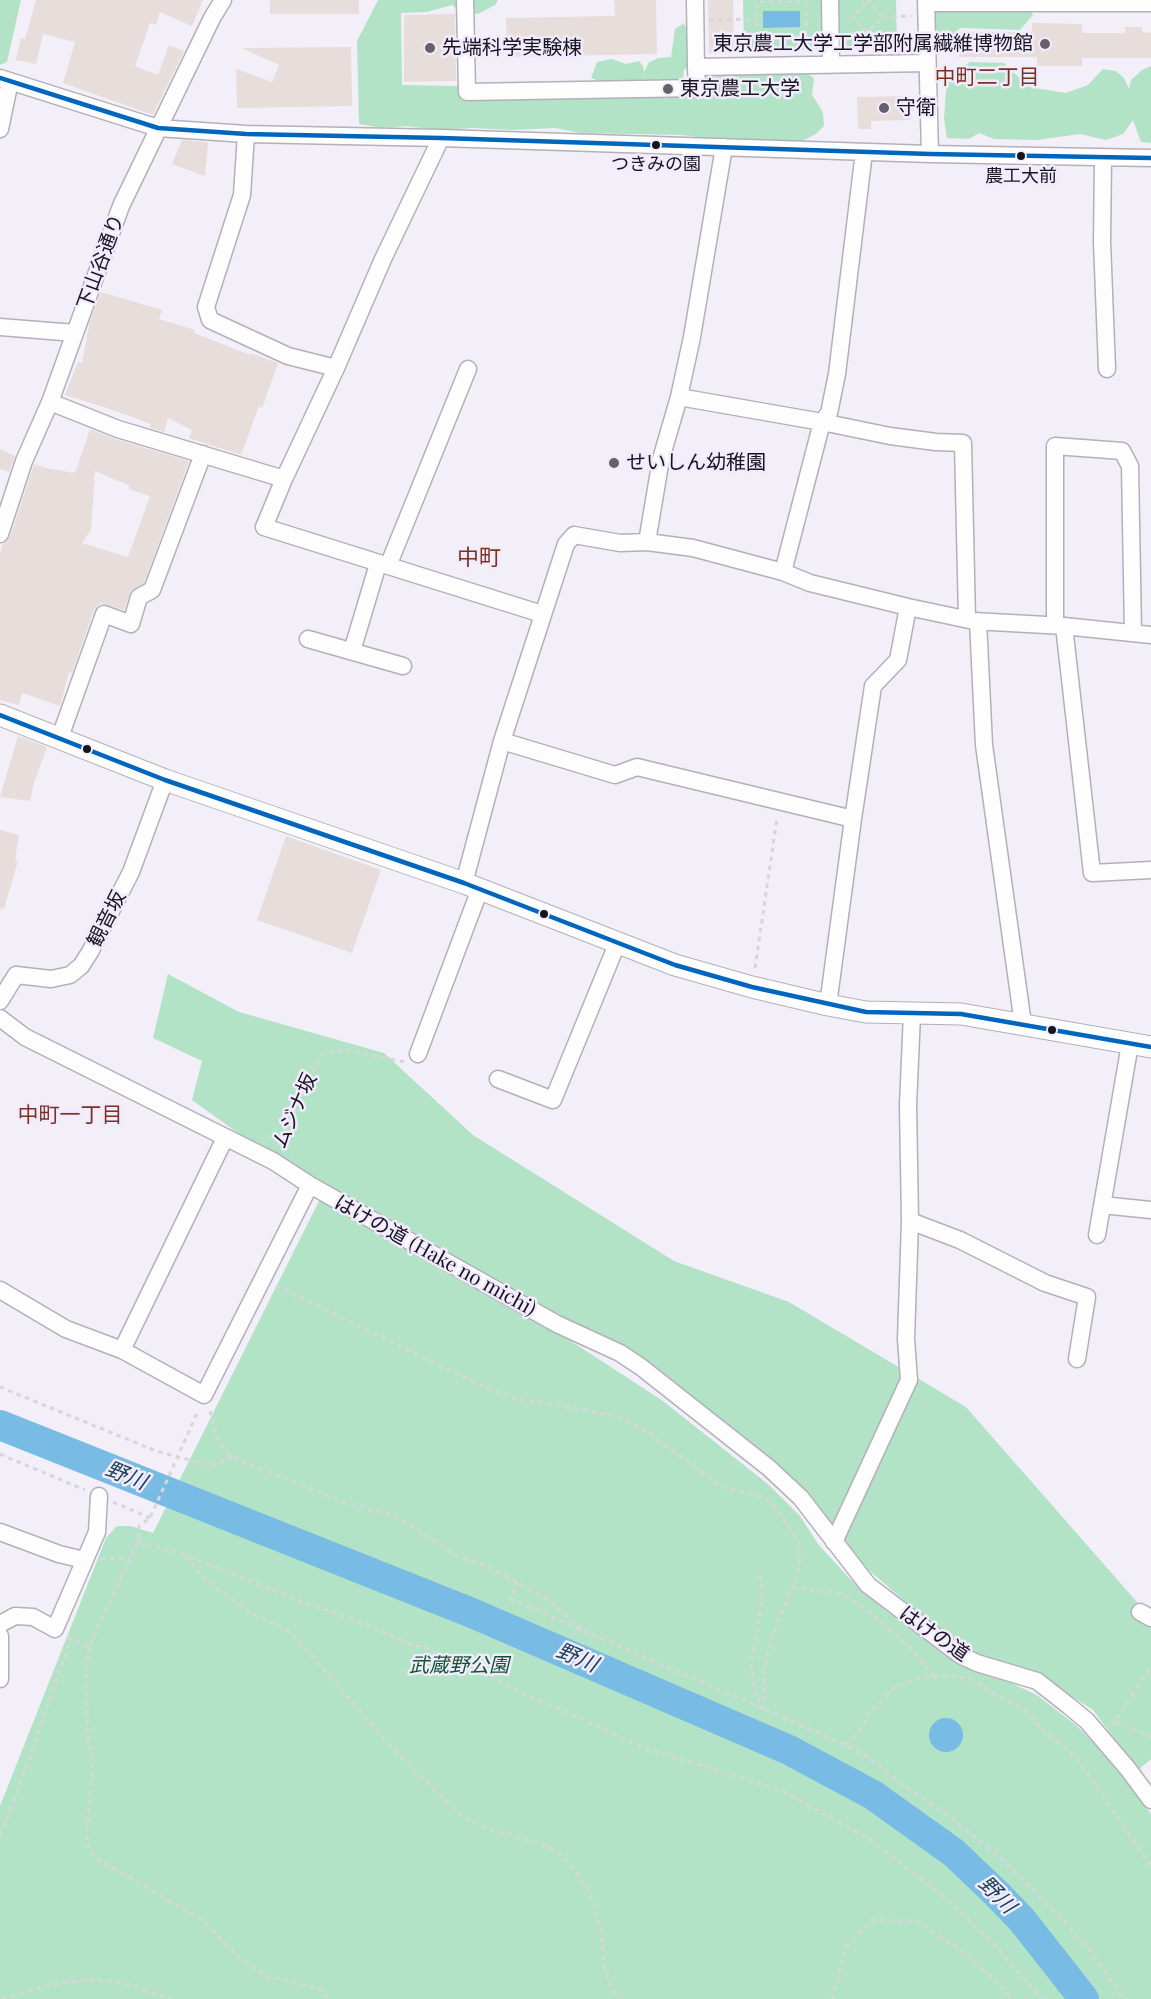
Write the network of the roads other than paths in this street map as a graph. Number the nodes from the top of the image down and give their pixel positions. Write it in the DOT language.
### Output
graph roads {
  1 [pos="223,0"];
  2 [pos="465,0"];
  3 [pos="695,0"];
  4 [pos="830,0"];
  5 [pos="1062,2"];
  6 [pos="1151,3"];
  7 [pos="926,6"];
  8 [pos="927,63"];
  9 [pos="831,65"];
  10 [pos="696,67"];
  11 [pos="5,80"];
  12 [pos="158,128"];
  13 [pos="0,129"];
  14 [pos="246,134"];
  15 [pos="441,138"];
  16 [pos="724,147"];
  17 [pos="864,152"];
  18 [pos="930,154"];
  19 [pos="1103,157"];
  20 [pos="1151,158"];
  21 [pos="0,327"];
  22 [pos="75,333"];
  23 [pos="336,368"];
  24 [pos="468,369"];
  25 [pos="1107,369"];
  26 [pos="679,397"];
  27 [pos="50,402"];
  28 [pos="822,422"];
  29 [pos="203,454"];
  30 [pos="284,479"];
  31 [pos="0,534"];
  32 [pos="647,542"];
  33 [pos="383,565"];
  34 [pos="783,572"];
  35 [pos="908,607"];
  36 [pos="542,614"];
  37 [pos="972,620"];
  38 [pos="1060,626"];
  39 [pos="1134,633"];
  40 [pos="1151,635"];
  41 [pos="308,639"];
  42 [pos="352,651"];
  43 [pos="403,666"];
  44 [pos="0,715"];
  45 [pos="60,737"];
  46 [pos="502,741"];
  47 [pos="165,780"];
  48 [pos="853,819"];
  49 [pos="1151,870"];
  50 [pos="472,886"];
  51 [pos="617,944"];
  52 [pos="0,1000"];
  53 [pos="828,1005"];
  54 [pos="912,1014"];
  55 [pos="0,1018"];
  56 [pos="1023,1024"];
  57 [pos="1141,1045"];
  58 [pos="418,1054"];
  59 [pos="498,1079"];
  60 [pos="225,1138"];
  61 [pos="310,1185"];
  62 [pos="1102,1205"];
  63 [pos="1151,1210"];
  64 [pos="910,1221"];
  65 [pos="1097,1235"];
  66 [pos="0,1290"];
  67 [pos="122,1350"];
  68 [pos="1077,1359"];
  69 [pos="99,1496"];
  70 [pos="0,1532"];
  71 [pos="834,1542"];
  72 [pos="84,1560"];
  73 [pos="0,1624"];
  74 [pos="0,1636"];
  75 [pos="0,1679"];
  76 [pos="1151,1800"];
  1 -- 12 [label="street, 下山谷通り"];
  2 -- 10 [label="street"];
  3 -- 10 [label="street"];
  4 -- 9 [label="street"];
  5 -- 6 [label="street"];
  5 -- 7 [label="street"];
  7 -- 8 [label="street"];
  8 -- 9 [label="street"];
  8 -- 18 [label="street"];
  9 -- 10 [label="street"];
  11 -- 12 [label="street"];
  11 -- 13 [label="street"];
  12 -- 14 [label="street"];
  12 -- 22 [label="street, 下山谷通り"];
  14 -- 15 [label="street"];
  14 -- 23 [label="street"];
  15 -- 16 [label="street"];
  15 -- 23 [label="street"];
  16 -- 17 [label="street"];
  16 -- 26 [label="street"];
  17 -- 18 [label="street"];
  17 -- 28 [label="street"];
  18 -- 19 [label="street"];
  19 -- 20 [label="street"];
  19 -- 25 [label="street"];
  21 -- 22 [label="street"];
  22 -- 27 [label="street, 下山谷通り"];
  23 -- 30 [label="street"];
  24 -- 33 [label="street"];
  26 -- 28 [label="street"];
  26 -- 32 [label="street"];
  27 -- 29 [label="street"];
  27 -- 31 [label="street, 下山谷通り"];
  28 -- 34 [label="street"];
  28 -- 37 [label="street"];
  29 -- 30 [label="street"];
  29 -- 45 [label="street"];
  30 -- 33 [label="street"];
  32 -- 34 [label="street"];
  32 -- 36 [label="street"];
  33 -- 36 [label="street"];
  33 -- 42 [label="street"];
  34 -- 35 [label="street"];
  35 -- 37 [label="street"];
  35 -- 48 [label="street"];
  36 -- 46 [label="street"];
  37 -- 38 [label="street"];
  37 -- 56 [label="street"];
  38 -- 39 [label="street"];
  38 -- 39 [label="street"];
  38 -- 49 [label="street"];
  39 -- 40 [label="street"];
  41 -- 42 [label="street"];
  42 -- 43 [label="street"];
  44 -- 45 [label="main road"];
  45 -- 47 [label="main road"];
  46 -- 48 [label="street"];
  46 -- 50 [label="street"];
  47 -- 50 [label="main road"];
  47 -- 52 [label="street, 観音坂"];
  48 -- 53 [label="street"];
  50 -- 51 [label="main road"];
  50 -- 58 [label="street"];
  51 -- 53 [label="main road"];
  51 -- 59 [label="street"];
  53 -- 54 [label="main road"];
  54 -- 56 [label="main road"];
  54 -- 64 [label="street"];
  55 -- 60 [label="street, はけの道 (Hake no michi)"];
  56 -- 57 [label="main road"];
  57 -- 62 [label="street"];
  60 -- 61 [label="street, はけの道 (Hake no michi)"];
  60 -- 67 [label="street"];
  61 -- 67 [label="street"];
  61 -- 71 [label="street, はけの道 (Hake no michi)"];
  62 -- 63 [label="street"];
  62 -- 65 [label="street"];
  64 -- 68 [label="street"];
  64 -- 71 [label="street"];
  66 -- 67 [label="street"];
  69 -- 72 [label="street"];
  70 -- 72 [label="street"];
  71 -- 76 [label="street, はけの道"];
  72 -- 73 [label="street"];
  74 -- 75 [label="street"];
}
